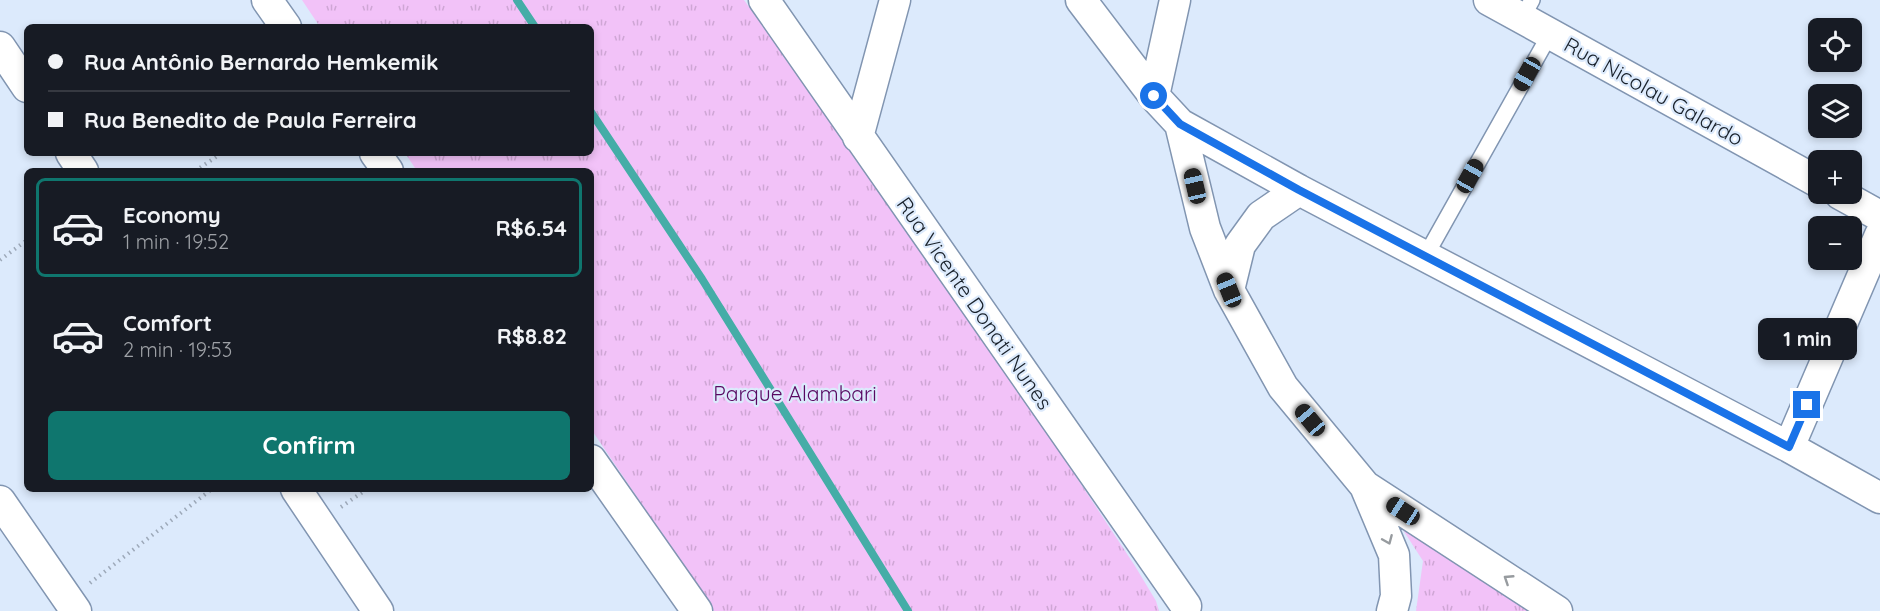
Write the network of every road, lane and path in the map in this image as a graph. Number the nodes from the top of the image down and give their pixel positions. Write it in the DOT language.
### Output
graph roads {
  1 [pos="267,0"];
  2 [pos="764,0"];
  3 [pos="895,0"];
  4 [pos="1081,0"];
  5 [pos="1175,0"];
  6 [pos="1490,0"];
  7 [pos="1527,9"];
  8 [pos="284,24"];
  9 [pos="1550,34"];
  10 [pos="0,47"];
  11 [pos="24,83"];
  12 [pos="1154,96"];
  13 [pos="1180,124"];
  14 [pos="858,137"];
  15 [pos="218,156"];
  16 [pos="200,168"];
  17 [pos="1808,176"];
  18 [pos="1299,190"];
  19 [pos="1858,204"];
  20 [pos="1880,216"];
  21 [pos="1880,235"];
  22 [pos="24,242"];
  23 [pos="1425,257"];
  24 [pos="0,260"];
  25 [pos="1229,290"];
  26 [pos="1789,447"];
  27 [pos="594,464"];
  28 [pos="1365,486"];
  29 [pos="208,492"];
  30 [pos="298,492"];
  31 [pos="1880,498"];
  32 [pos="0,501"];
  33 [pos="72,605"];
  34 [pos="1187,609"];
  35 [pos="378,611"];
  36 [pos="698,611"];
  37 [pos="1392,611"];
  38 [pos="1557,611"];
  1 -- 8 [label="street"];
  2 -- 14 [label="street, Rua Vicente Donati Nunes"];
  3 -- 14 [label="street"];
  4 -- 12 [label="street"];
  5 -- 12 [label="street"];
  6 -- 7 [label="street, Rua Nicolau Galardo"];
  7 -- 9 [label="street, Rua Nicolau Galardo"];
  9 -- 17 [label="street, Rua Nicolau Galardo"];
  9 -- 23 [label="lane"];
  10 -- 11 [label="street"];
  12 -- 13 [label="street"];
  13 -- 18 [label="street"];
  13 -- 25 [label="street"];
  14 -- 34 [label="street, Rua Vicente Donati Nunes"];
  15 -- 16 [label="path"];
  18 -- 23 [label="street"];
  18 -- 25 [label="street"];
  19 -- 20 [label="street"];
  21 -- 26 [label="street"];
  22 -- 24 [label="path"];
  23 -- 26 [label="street"];
  25 -- 28 [label="street"];
  26 -- 31 [label="street"];
  27 -- 36 [label="street"];
  28 -- 37 [label="street, one-way"];
  38 -- 28 [label="street, one-way"];
  29 -- 33 [label="path"];
  30 -- 35 [label="street"];
  32 -- 33 [label="street"];
}
